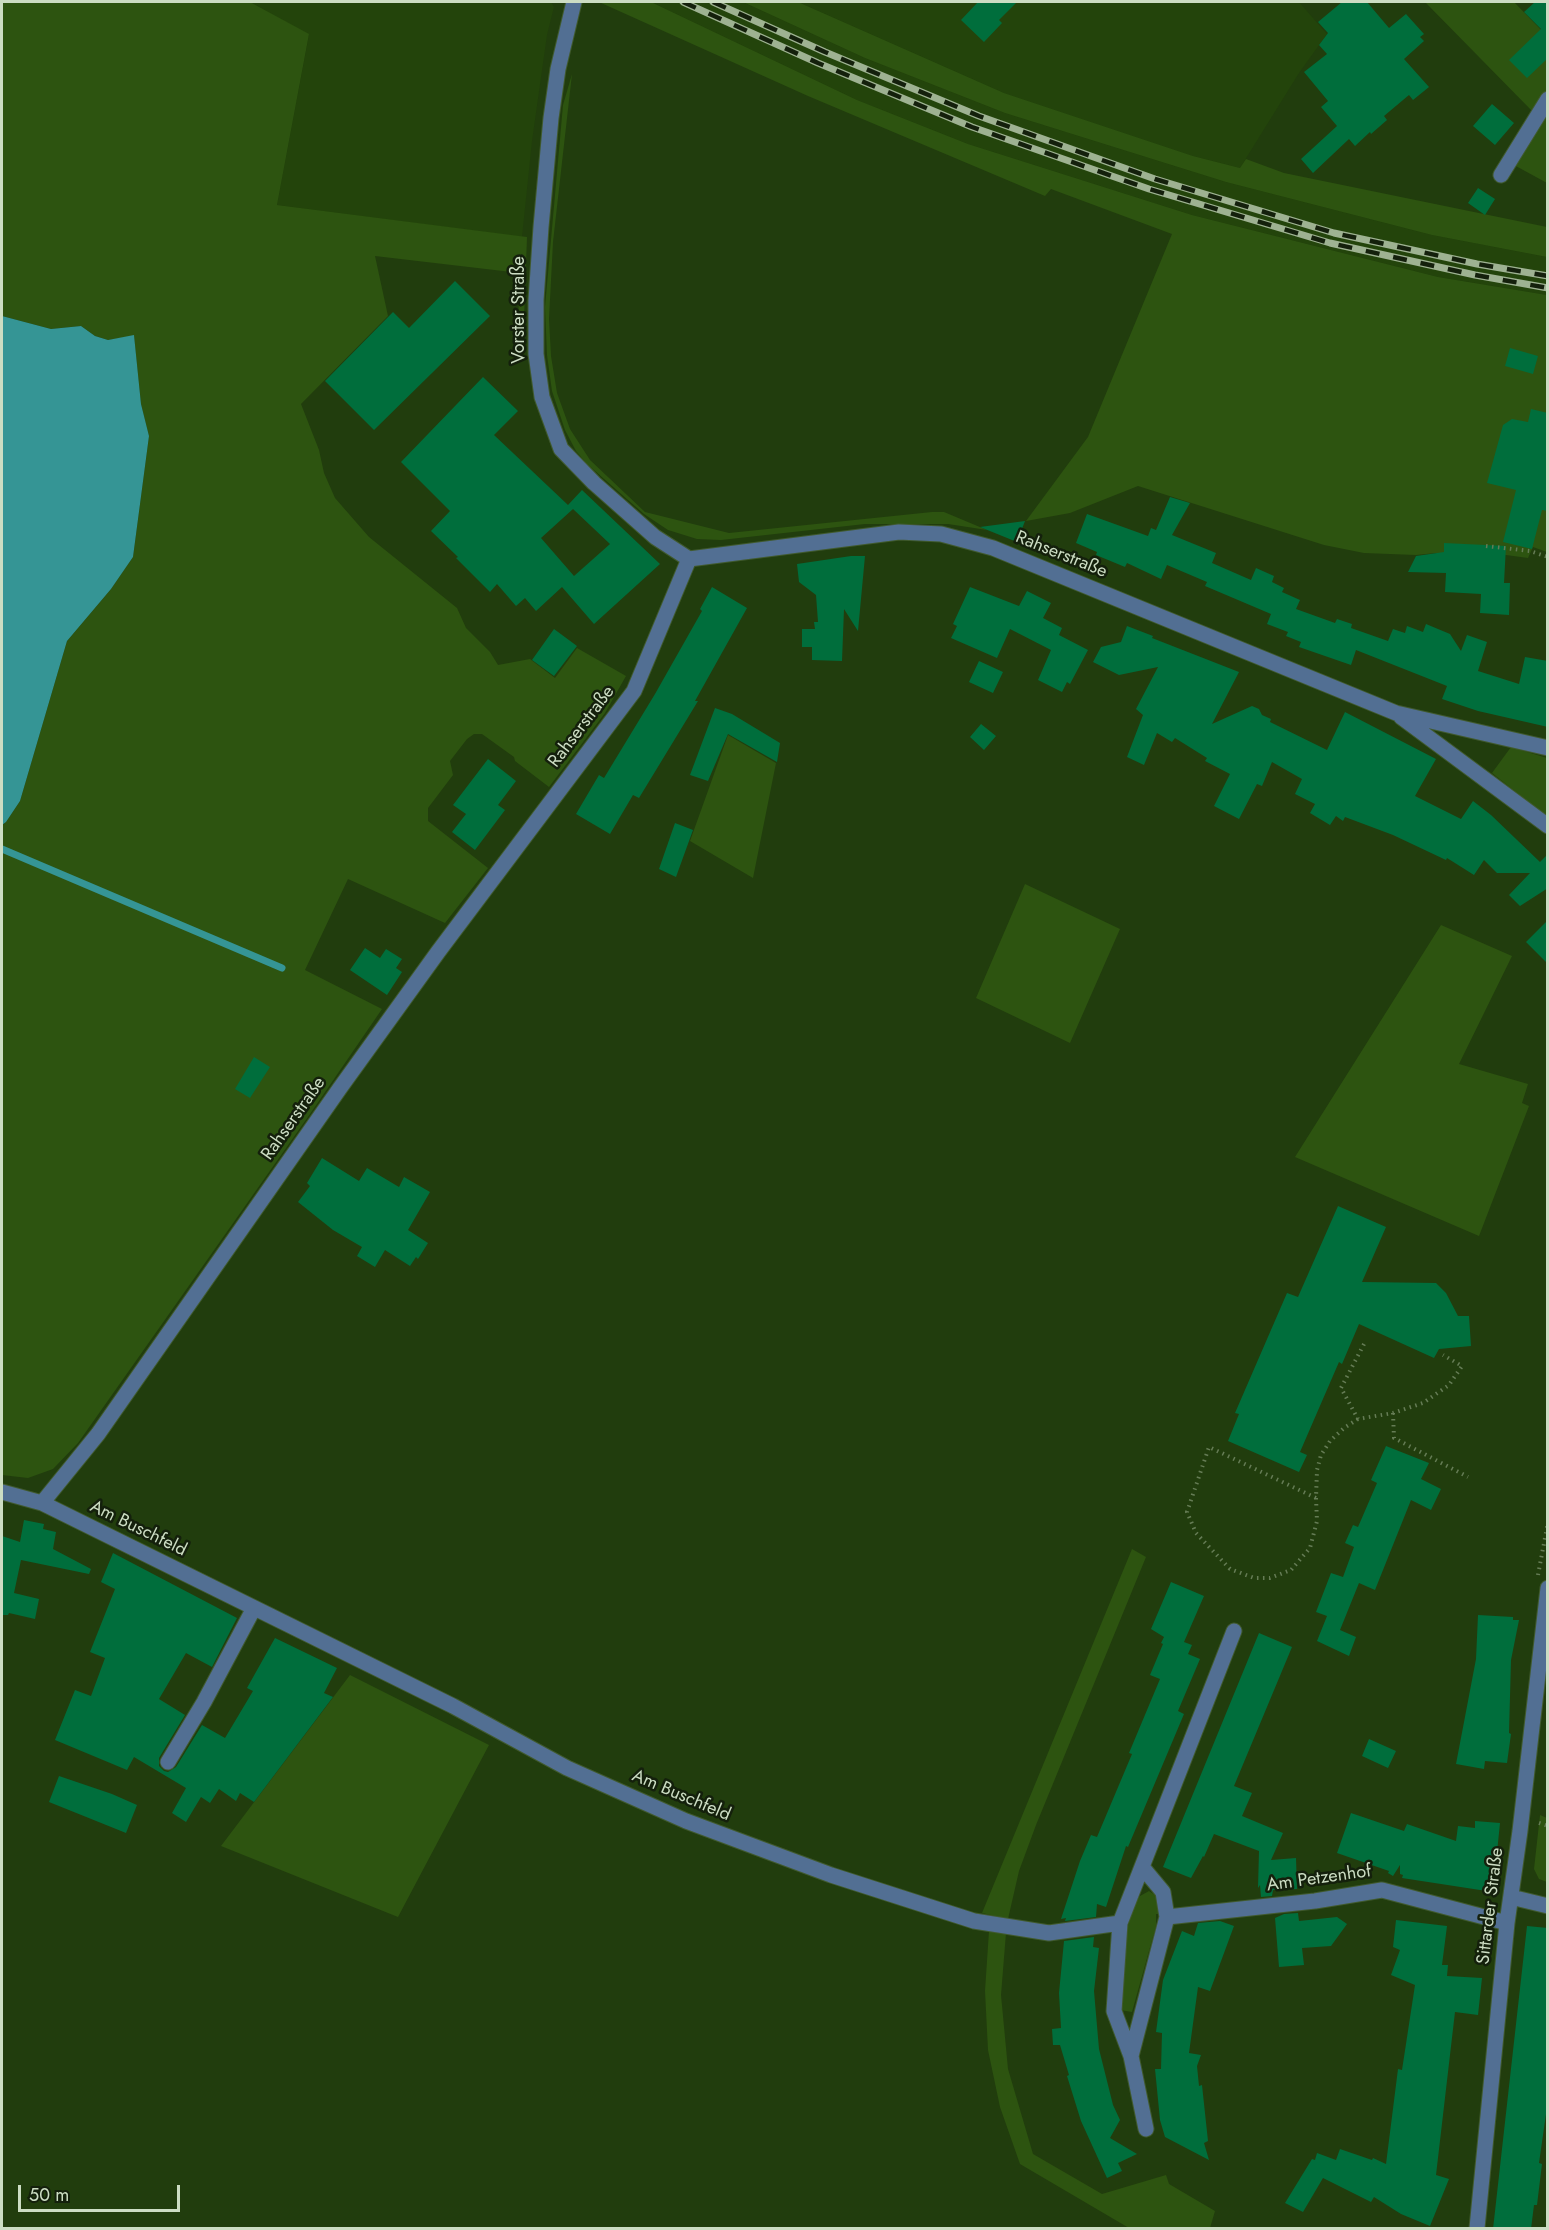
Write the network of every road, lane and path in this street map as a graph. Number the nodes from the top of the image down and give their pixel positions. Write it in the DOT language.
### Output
graph roads {
  1 [pos="574,2"];
  2 [pos="1548,99"];
  3 [pos="1500,176"];
  4 [pos="1486,546"];
  5 [pos="1548,557"];
  6 [pos="689,559"];
  7 [pos="1396,713"];
  8 [pos="1548,748"];
  9 [pos="1548,826"];
  10 [pos="1364,1344"];
  11 [pos="1443,1355"];
  12 [pos="1393,1413"];
  13 [pos="1358,1419"];
  14 [pos="1468,1477"];
  15 [pos="2,1492"];
  16 [pos="1316,1498"];
  17 [pos="42,1503"];
  18 [pos="1548,1588"];
  19 [pos="254,1608"];
  20 [pos="1234,1631"];
  21 [pos="168,1762"];
  22 [pos="1143,1868"];
  23 [pos="1511,1897"];
  24 [pos="1548,1906"];
  25 [pos="1167,1917"];
  26 [pos="1120,1923"];
  27 [pos="1507,1923"];
  28 [pos="1131,2056"];
  29 [pos="1146,2129"];
  30 [pos="1477,2229"];
  1 -- 6 [label="street, Vorster Straße"];
  2 -- 3 [label="street"];
  4 -- 5 [label="path"];
  6 -- 7 [label="street, Rahserstraße"];
  6 -- 17 [label="street, Rahserstraße"];
  7 -- 8 [label="street, Rahserstraße"];
  7 -- 9 [label="street, Rahserstraße"];
  10 -- 13 [label="path"];
  11 -- 12 [label="path"];
  12 -- 13 [label="path"];
  12 -- 14 [label="path"];
  13 -- 16 [label="path"];
  15 -- 17 [label="street, Am Buschfeld"];
  16 -- 16 [label="path"];
  17 -- 19 [label="street, Am Buschfeld"];
  18 -- 23 [label="street, Sittarder Straße"];
  19 -- 21 [label="street"];
  19 -- 26 [label="street, Am Buschfeld"];
  20 -- 22 [label="street"];
  22 -- 25 [label="street"];
  22 -- 26 [label="street"];
  23 -- 24 [label="street"];
  23 -- 27 [label="street, Sittarder Straße"];
  25 -- 27 [label="street, Am Petzenhof"];
  25 -- 28 [label="street"];
  26 -- 28 [label="street"];
  27 -- 30 [label="street, Sittarder Straße"];
  28 -- 29 [label="street"];
}
